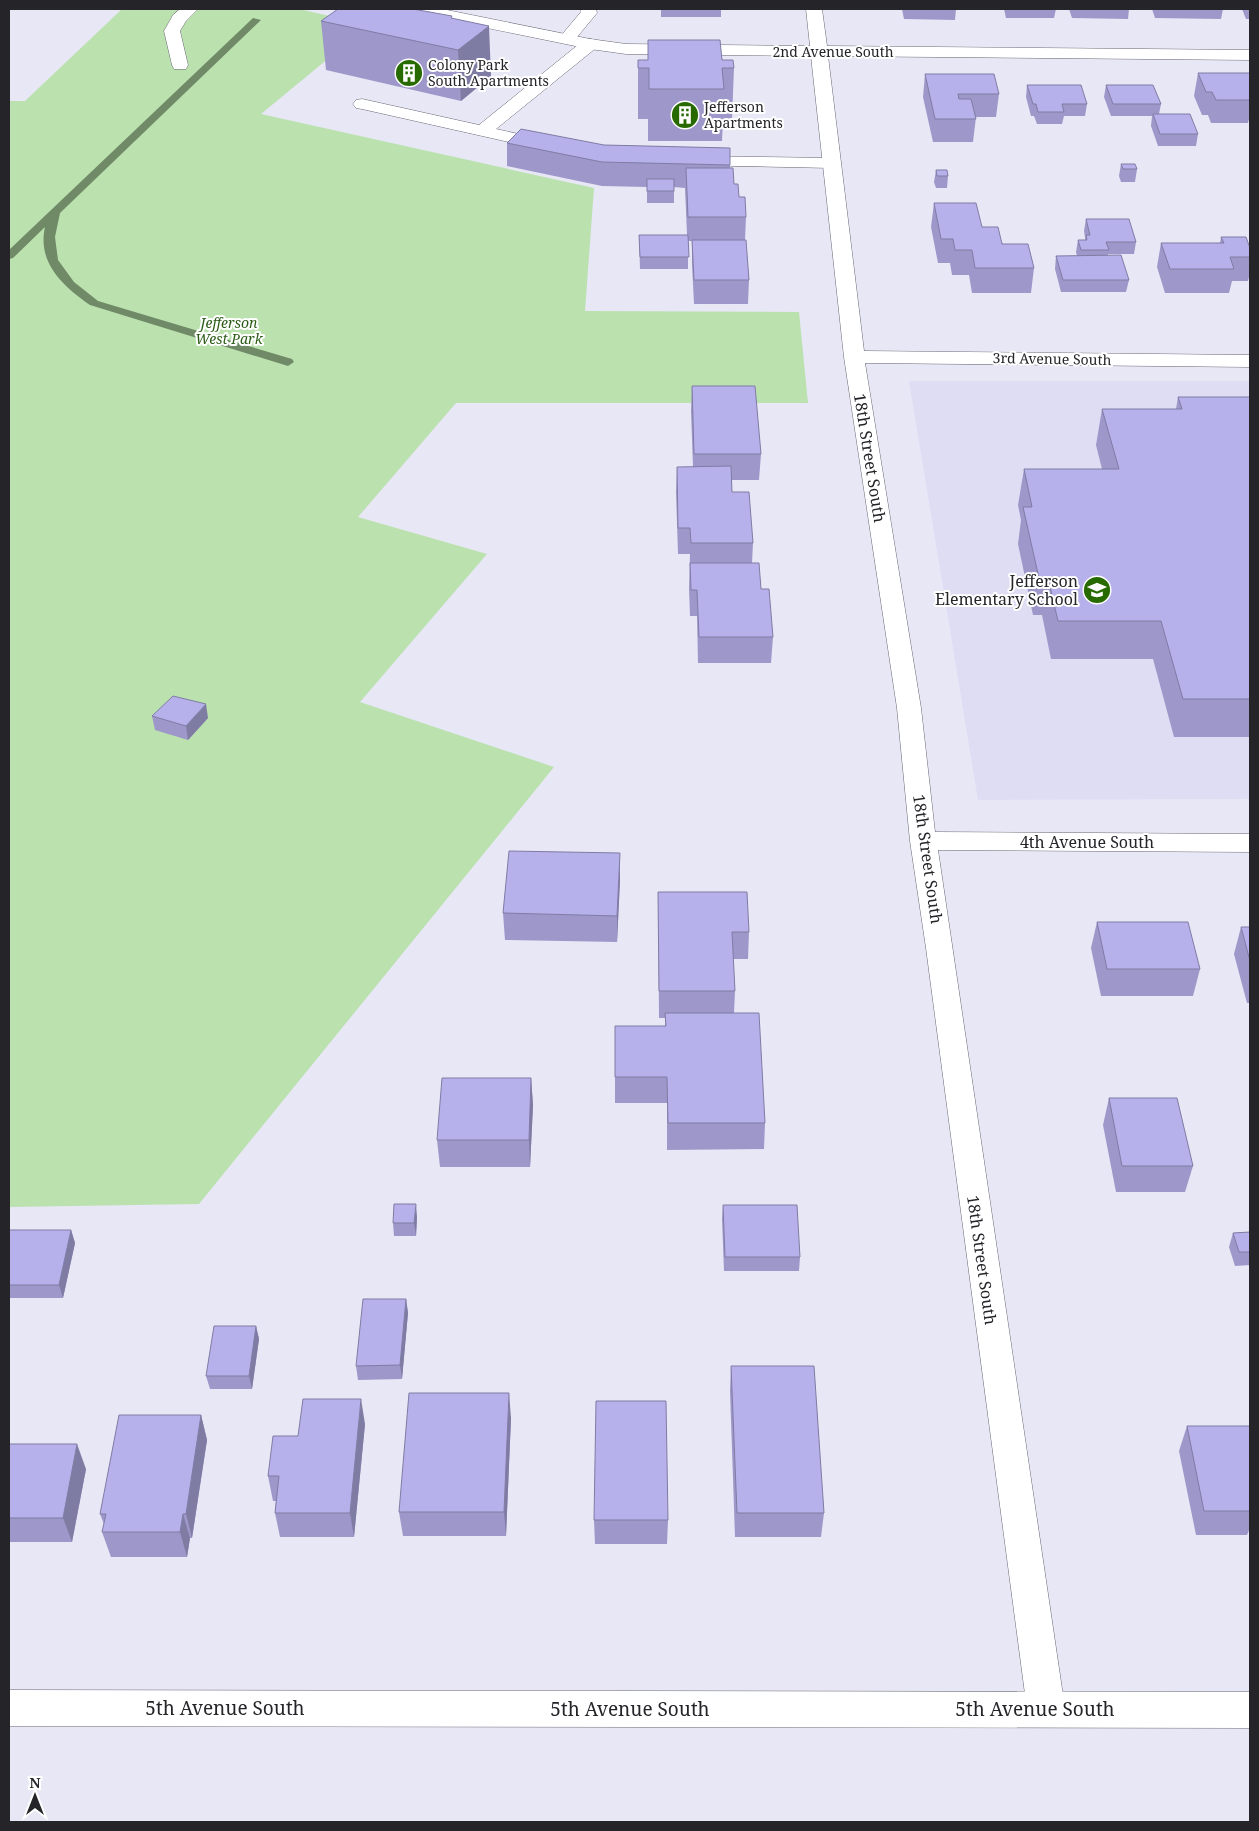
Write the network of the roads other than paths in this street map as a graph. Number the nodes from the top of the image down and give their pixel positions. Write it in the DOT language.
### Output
graph roads {
  1 [pos="190,9"];
  2 [pos="419,9"];
  3 [pos="588,9"];
  4 [pos="814,9"];
  5 [pos="567,38"];
  6 [pos="590,44"];
  7 [pos="819,52"];
  8 [pos="1250,55"];
  9 [pos="180,64"];
  10 [pos="362,104"];
  11 [pos="482,131"];
  12 [pos="565,149"];
  13 [pos="675,160"];
  14 [pos="832,163"];
  15 [pos="854,357"];
  16 [pos="1250,361"];
  17 [pos="923,841"];
  18 [pos="1250,843"];
  19 [pos="9,1708"];
  20 [pos="1046,1709"];
  21 [pos="1250,1710"];
  1 -- 9 [label="street"];
  2 -- 5 [label="street, 2nd Avenue South"];
  3 -- 5 [label="street"];
  4 -- 7 [label="street, 18th Street South"];
  5 -- 6 [label="street, 2nd Avenue South"];
  6 -- 7 [label="street, 2nd Avenue South"];
  6 -- 11 [label="street"];
  7 -- 8 [label="street, 2nd Avenue South"];
  7 -- 14 [label="street, 18th Street South"];
  10 -- 11 [label="street"];
  11 -- 12 [label="street"];
  13 -- 14 [label="street"];
  14 -- 15 [label="street, 18th Street South"];
  15 -- 16 [label="street, 3rd Avenue South"];
  15 -- 17 [label="street, 18th Street South"];
  17 -- 18 [label="street, 4th Avenue South"];
  17 -- 20 [label="street, 18th Street South"];
  19 -- 20 [label="street, 5th Avenue South"];
  20 -- 21 [label="street, 5th Avenue South"];
}
